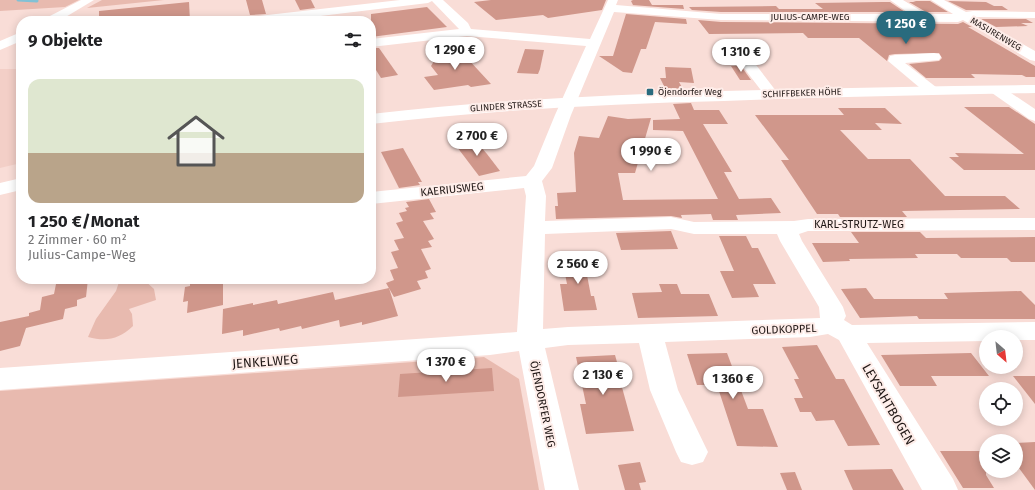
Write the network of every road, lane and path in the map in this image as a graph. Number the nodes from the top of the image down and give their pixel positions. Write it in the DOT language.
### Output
graph roads {
  1 [pos="89,0"];
  2 [pos="428,0"];
  3 [pos="437,0"];
  4 [pos="895,0"];
  5 [pos="936,0"];
  6 [pos="913,2"];
  7 [pos="611,4"];
  8 [pos="1035,14"];
  9 [pos="59,16"];
  10 [pos="292,16"];
  11 [pos="964,16"];
  12 [pos="455,17"];
  13 [pos="930,18"];
  14 [pos="440,19"];
  15 [pos="467,32"];
  16 [pos="16,38"];
  17 [pos="376,42"];
  18 [pos="595,43"];
  19 [pos="0,46"];
  20 [pos="738,51"];
  21 [pos="934,57"];
  22 [pos="1035,57"];
  23 [pos="931,90"];
  24 [pos="997,90"];
  25 [pos="1035,90"];
  26 [pos="771,94"];
  27 [pos="570,101"];
  28 [pos="1035,116"];
  29 [pos="376,118"];
  30 [pos="532,181"];
  31 [pos="16,185"];
  32 [pos="0,189"];
  33 [pos="376,197"];
  34 [pos="1035,224"];
  35 [pos="794,227"];
  36 [pos="535,228"];
  37 [pos="833,326"];
  38 [pos="1035,331"];
  39 [pos="650,333"];
  40 [pos="530,340"];
  41 [pos="0,379"];
  42 [pos="692,452"];
  43 [pos="562,490"];
  44 [pos="941,490"];
  1 -- 9 [label="street"];
  2 -- 10 [label="street"];
  3 -- 12 [label="street"];
  4 -- 13 [label="street"];
  5 -- 11 [label="street, MASURENWEG"];
  6 -- 13 [label="street"];
  7 -- 13 [label="street, JULIUS-CAMPE-WEG"];
  7 -- 18 [label="street"];
  8 -- 11 [label="street, JULIUS-CAMPE-WEG"];
  11 -- 13 [label="street, JULIUS-CAMPE-WEG"];
  11 -- 22 [label="street, MASURENWEG"];
  12 -- 14 [label="street"];
  12 -- 15 [label="street"];
  15 -- 17 [label="street"];
  15 -- 18 [label="street"];
  16 -- 19 [label="street"];
  18 -- 27 [label="street"];
  20 -- 26 [label="street"];
  21 -- 23 [label="street"];
  23 -- 24 [label="street, SCHIFFBEKER HÖHE"];
  23 -- 26 [label="street, SCHIFFBEKER HÖHE"];
  24 -- 25 [label="street, SCHIFFBEKER HÖHE"];
  24 -- 28 [label="street"];
  26 -- 27 [label="street, SCHIFFBEKER HÖHE"];
  27 -- 29 [label="street, GLINDER STRASSE"];
  27 -- 30 [label="street"];
  30 -- 33 [label="street, KAERIUSWEG"];
  30 -- 36 [label="street, ÖJENDORFER WEG"];
  31 -- 32 [label="street"];
  34 -- 35 [label="street, KARL-STRUTZ-WEG"];
  35 -- 36 [label="street, KARL-STRUTZ-WEG"];
  35 -- 37 [label="street"];
  36 -- 40 [label="street, ÖJENDORFER WEG"];
  37 -- 38 [label="street"];
  37 -- 39 [label="street, GOLDKOPPEL"];
  37 -- 44 [label="street, LEYSAHTBOGEN"];
  39 -- 40 [label="street, GOLDKOPPEL"];
  39 -- 42 [label="street"];
  40 -- 41 [label="street, JENKELWEG"];
  40 -- 43 [label="street, ÖJENDORFER WEG"];
}
